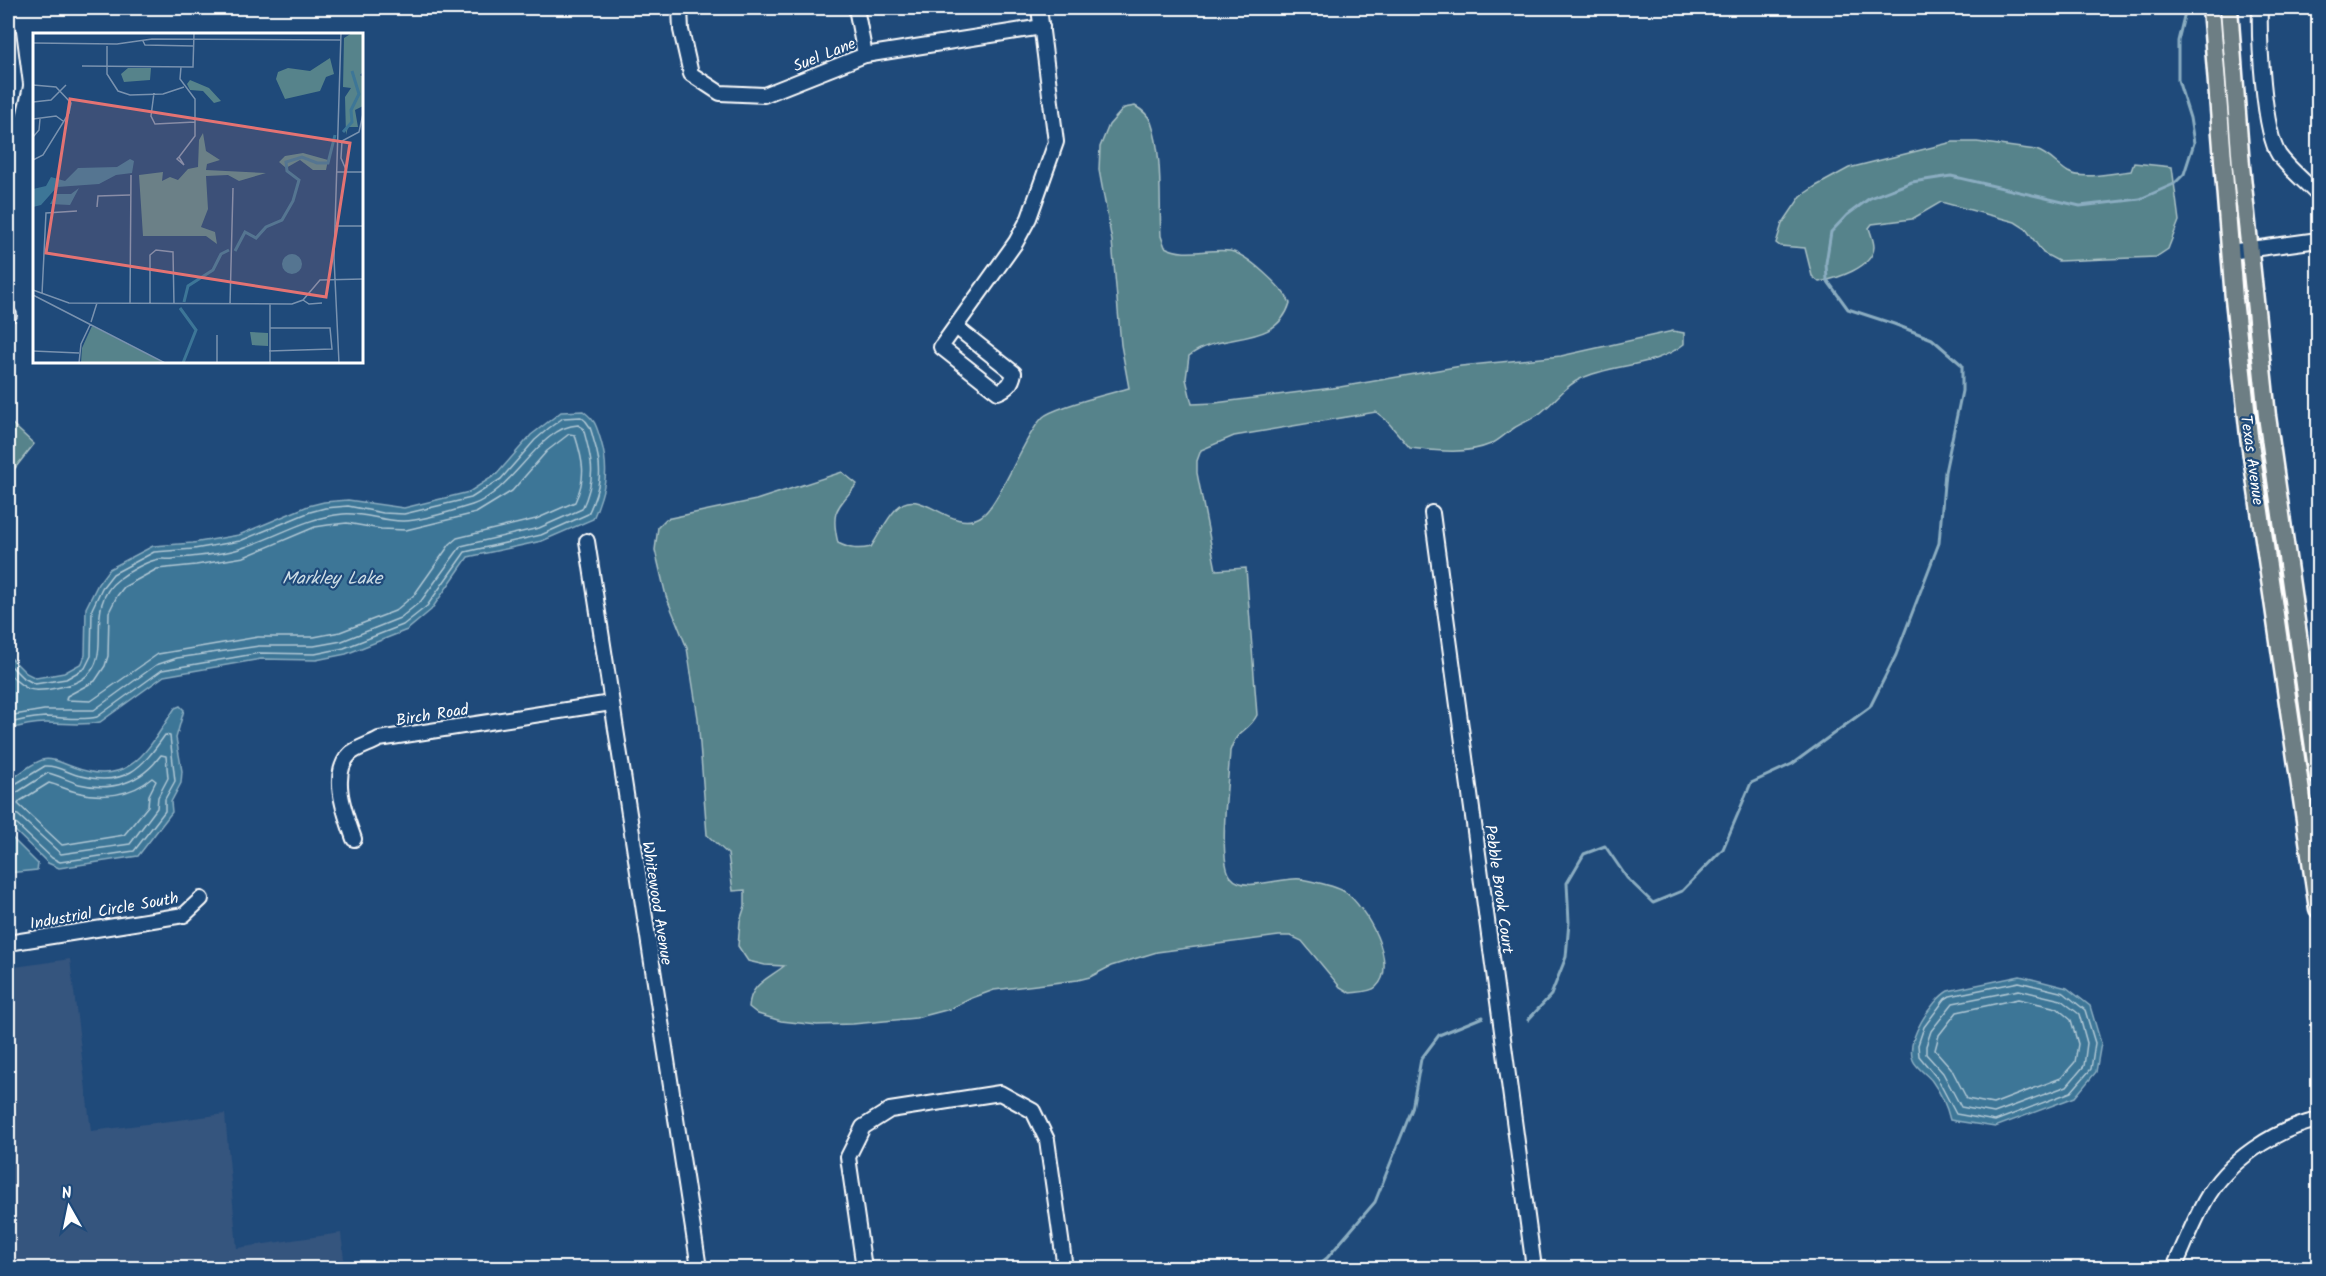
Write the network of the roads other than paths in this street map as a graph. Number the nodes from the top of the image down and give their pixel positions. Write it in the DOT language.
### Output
graph roads {
  1 [pos="680,8"];
  2 [pos="856,8"];
  3 [pos="1039,8"];
  4 [pos="2211,8"];
  5 [pos="2229,8"];
  6 [pos="2260,8"];
  7 [pos="1042,27"];
  8 [pos="8,31"];
  9 [pos="865,55"];
  10 [pos="8,116"];
  11 [pos="2319,195"];
  12 [pos="2319,240"];
  13 [pos="2249,249"];
  14 [pos="2230,252"];
  15 [pos="957,327"];
  16 [pos="1432,513"];
  17 [pos="587,542"];
  18 [pos="2312,689"];
  19 [pos="611,702"];
  20 [pos="2319,776"];
  21 [pos="354,839"];
  22 [pos="201,899"];
  23 [pos="2319,909"];
  24 [pos="8,943"];
  25 [pos="2319,1120"];
  26 [pos="699,1269"];
  27 [pos="864,1269"];
  28 [pos="1065,1269"];
  29 [pos="1534,1269"];
  30 [pos="2174,1269"];
  1 -- 9 [label="street, Suel Lane"];
  2 -- 9 [label="street"];
  3 -- 7 [label="street"];
  4 -- 14 [label="main road, Texas Avenue"];
  5 -- 13 [label="main road, Texas Avenue"];
  6 -- 11 [label="street"];
  7 -- 9 [label="street, Suel Lane"];
  7 -- 15 [label="street"];
  8 -- 10 [label="street"];
  12 -- 13 [label="street"];
  13 -- 14 [label="street"];
  13 -- 18 [label="main road, Texas Avenue"];
  14 -- 23 [label="main road, Texas Avenue"];
  15 -- 15 [label="street"];
  16 -- 29 [label="street, Pebble Brook Court"];
  17 -- 19 [label="street, Whitewood Avenue"];
  18 -- 20 [label="main road, Texas Avenue"];
  19 -- 21 [label="street, Birch Road"];
  19 -- 26 [label="street, Whitewood Avenue"];
  22 -- 24 [label="street, Industrial Circle South"];
  25 -- 30 [label="street"];
  27 -- 28 [label="street"];
}
